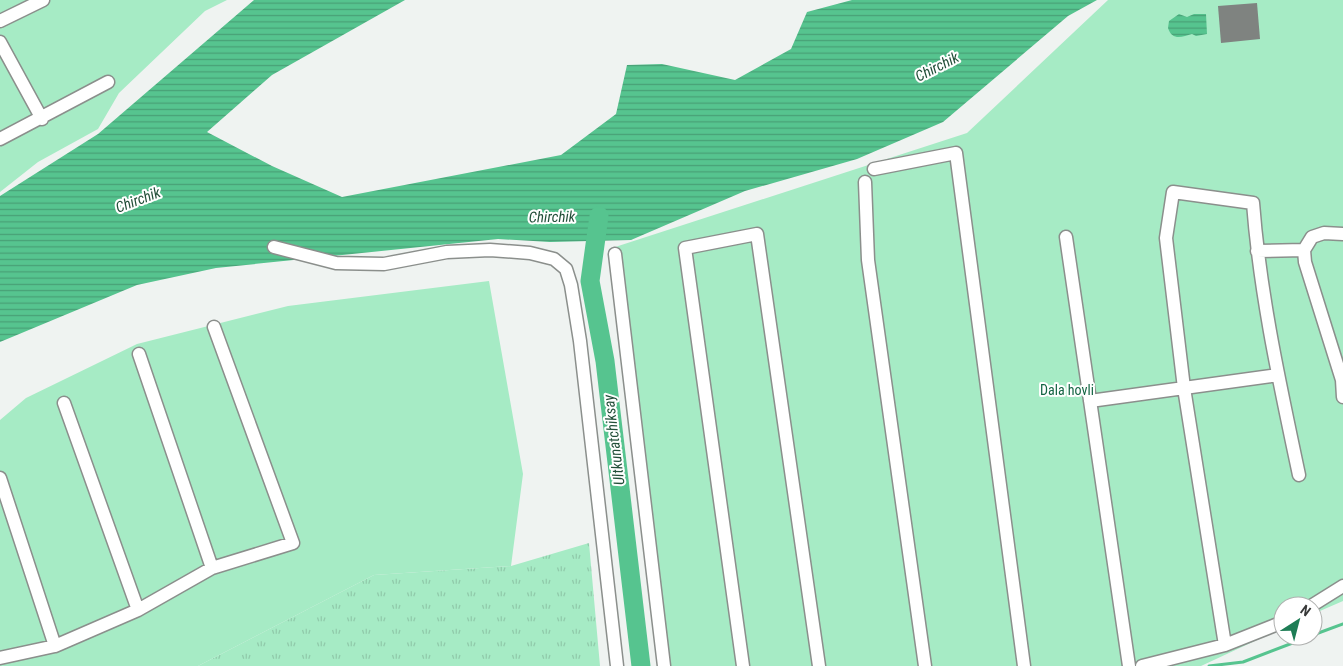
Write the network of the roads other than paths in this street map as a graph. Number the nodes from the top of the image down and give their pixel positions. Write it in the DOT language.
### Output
graph roads {
  1 [pos="43,0"];
  2 [pos="0,21"];
  3 [pos="0,42"];
  4 [pos="108,82"];
  5 [pos="42,118"];
  6 [pos="0,139"];
  7 [pos="874,169"];
  8 [pos="865,182"];
  9 [pos="1343,234"];
  10 [pos="1066,237"];
  11 [pos="274,247"];
  12 [pos="1304,250"];
  13 [pos="1257,251"];
  14 [pos="616,254"];
  15 [pos="214,327"];
  16 [pos="1337,341"];
  17 [pos="139,354"];
  18 [pos="1278,375"];
  19 [pos="1184,388"];
  20 [pos="1343,397"];
  21 [pos="1090,401"];
  22 [pos="64,403"];
  23 [pos="1299,475"];
  24 [pos="0,478"];
  25 [pos="212,568"];
  26 [pos="1343,586"];
  27 [pos="1323,598"];
  28 [pos="138,610"];
  29 [pos="1273,626"];
  30 [pos="1225,645"];
  31 [pos="55,646"];
  32 [pos="0,658"];
  33 [pos="617,666"];
  34 [pos="664,666"];
  35 [pos="743,666"];
  36 [pos="819,666"];
  37 [pos="925,666"];
  38 [pos="1024,666"];
  39 [pos="1130,666"];
  40 [pos="1142,666"];
  1 -- 2 [label="street"];
  3 -- 5 [label="street"];
  4 -- 5 [label="street"];
  5 -- 6 [label="street"];
  7 -- 38 [label="street"];
  8 -- 37 [label="street"];
  9 -- 12 [label="street"];
  10 -- 21 [label="street"];
  11 -- 33 [label="street"];
  12 -- 13 [label="street"];
  12 -- 16 [label="street"];
  13 -- 18 [label="street"];
  13 -- 19 [label="street"];
  14 -- 34 [label="street"];
  15 -- 25 [label="street"];
  16 -- 20 [label="street"];
  17 -- 25 [label="street"];
  18 -- 19 [label="street"];
  18 -- 23 [label="street"];
  19 -- 21 [label="street"];
  19 -- 30 [label="street"];
  21 -- 39 [label="street"];
  22 -- 28 [label="street"];
  24 -- 31 [label="street"];
  25 -- 28 [label="street"];
  26 -- 27 [label="street"];
  28 -- 31 [label="street"];
  29 -- 30 [label="street"];
  30 -- 40 [label="street"];
  31 -- 32 [label="street"];
  35 -- 36 [label="street"];
}
